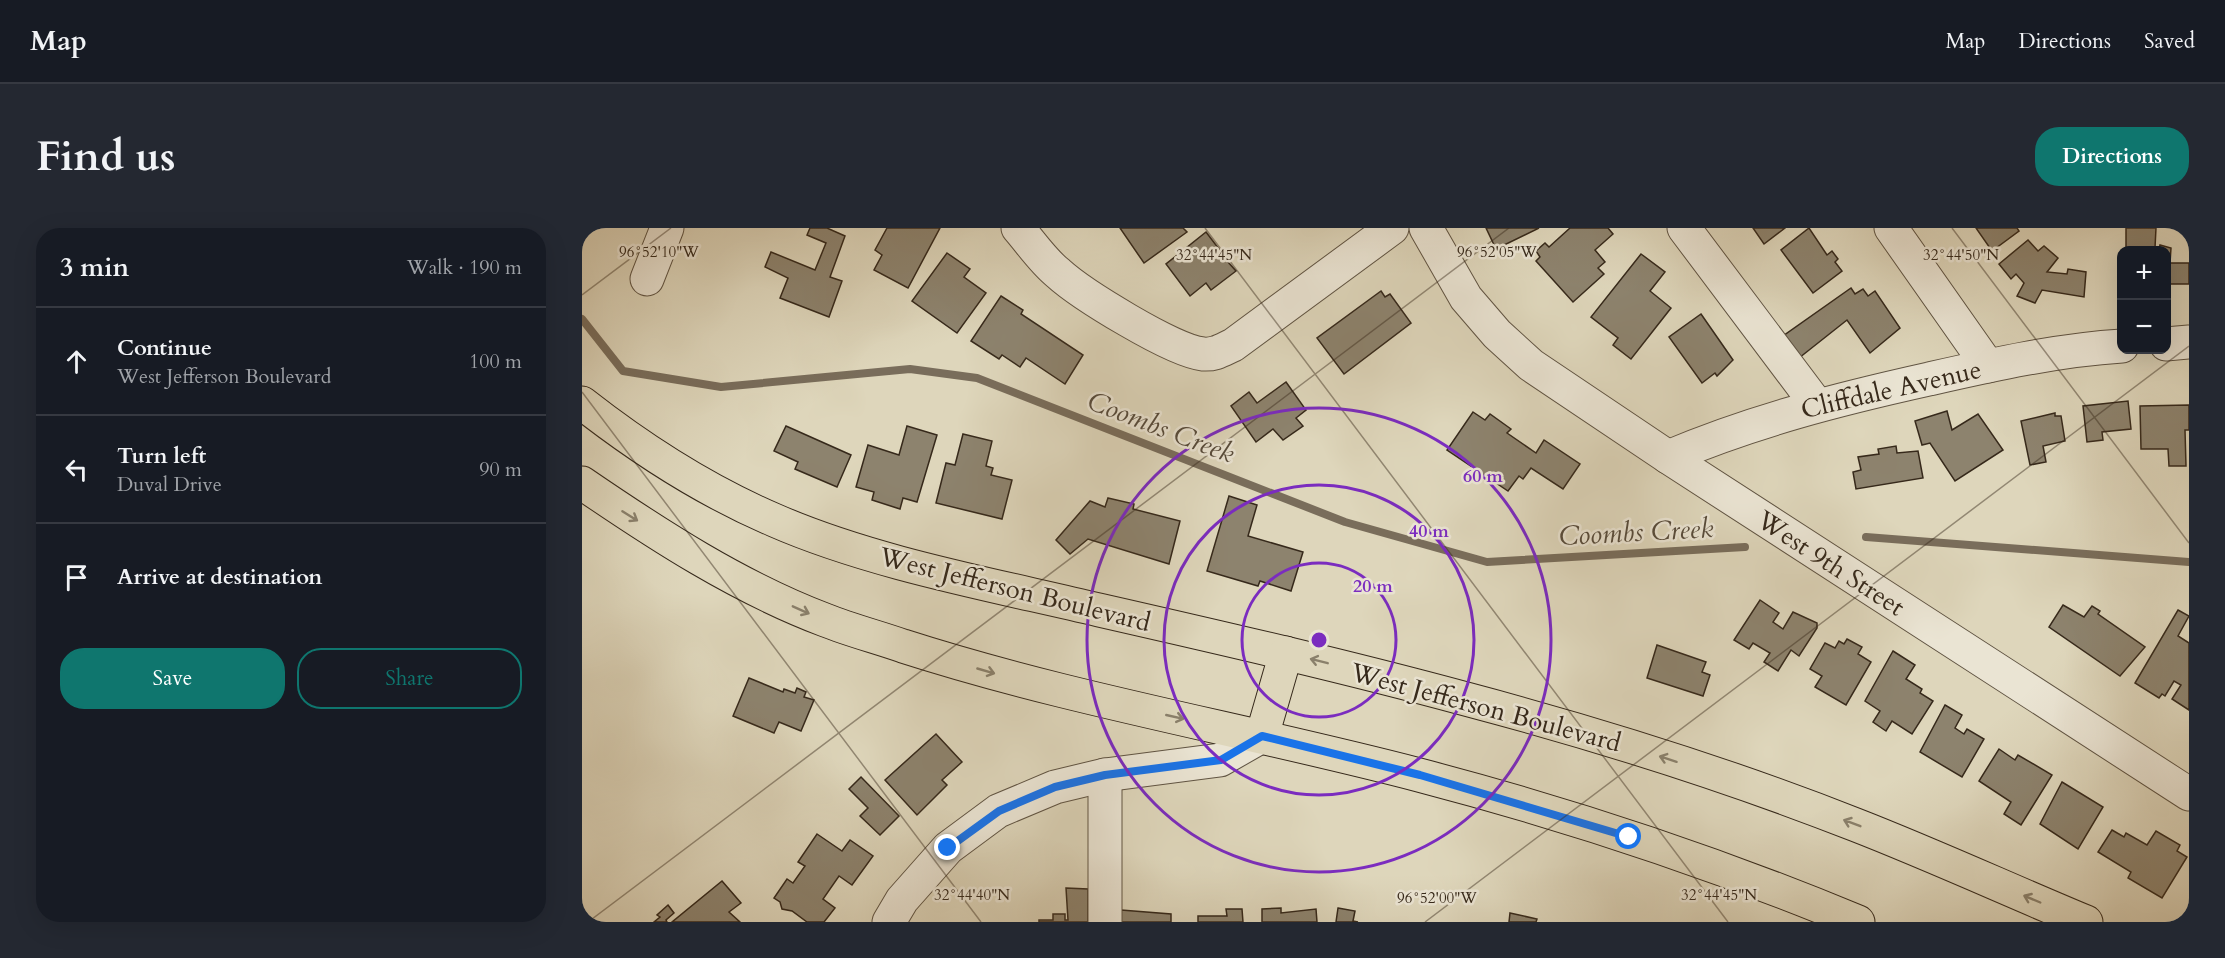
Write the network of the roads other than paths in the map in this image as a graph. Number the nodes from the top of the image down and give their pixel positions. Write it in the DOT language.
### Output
graph roads {
  1 [pos="667,228"];
  2 [pos="1018,228"];
  3 [pos="1392,228"];
  4 [pos="1426,228"];
  5 [pos="1684,228"];
  6 [pos="1891,228"];
  7 [pos="647,279"];
  8 [pos="2189,342"];
  9 [pos="2171,344"];
  10 [pos="2117,347"];
  11 [pos="1988,366"];
  12 [pos="582,403"];
  13 [pos="1817,405"];
  14 [pos="1668,457"];
  15 [pos="582,483"];
  16 [pos="1286,653"];
  17 [pos="1262,736"];
  18 [pos="1105,775"];
  19 [pos="2189,794"];
  20 [pos="898,915"];
  21 [pos="1105,922"];
  22 [pos="1858,922"];
  23 [pos="2086,922"];
  1 -- 7 [label="street"];
  2 -- 3 [label="street"];
  4 -- 14 [label="street, West 9th Street"];
  5 -- 13 [label="street"];
  6 -- 11 [label="street"];
  8 -- 9 [label="street"];
  10 -- 11 [label="street, Cliffdale Avenue"];
  11 -- 13 [label="street, Cliffdale Avenue"];
  12 -- 16 [label="main road, West Jefferson Boulevard"];
  13 -- 14 [label="street, Cliffdale Avenue"];
  14 -- 19 [label="street, West 9th Street"];
  15 -- 17 [label="main road, one-way"];
  16 -- 17 [label="main road"];
  23 -- 16 [label="main road, West Jefferson Boulevard, one-way"];
  17 -- 18 [label="street"];
  17 -- 22 [label="main road"];
  18 -- 20 [label="street"];
  18 -- 21 [label="street"];
}
